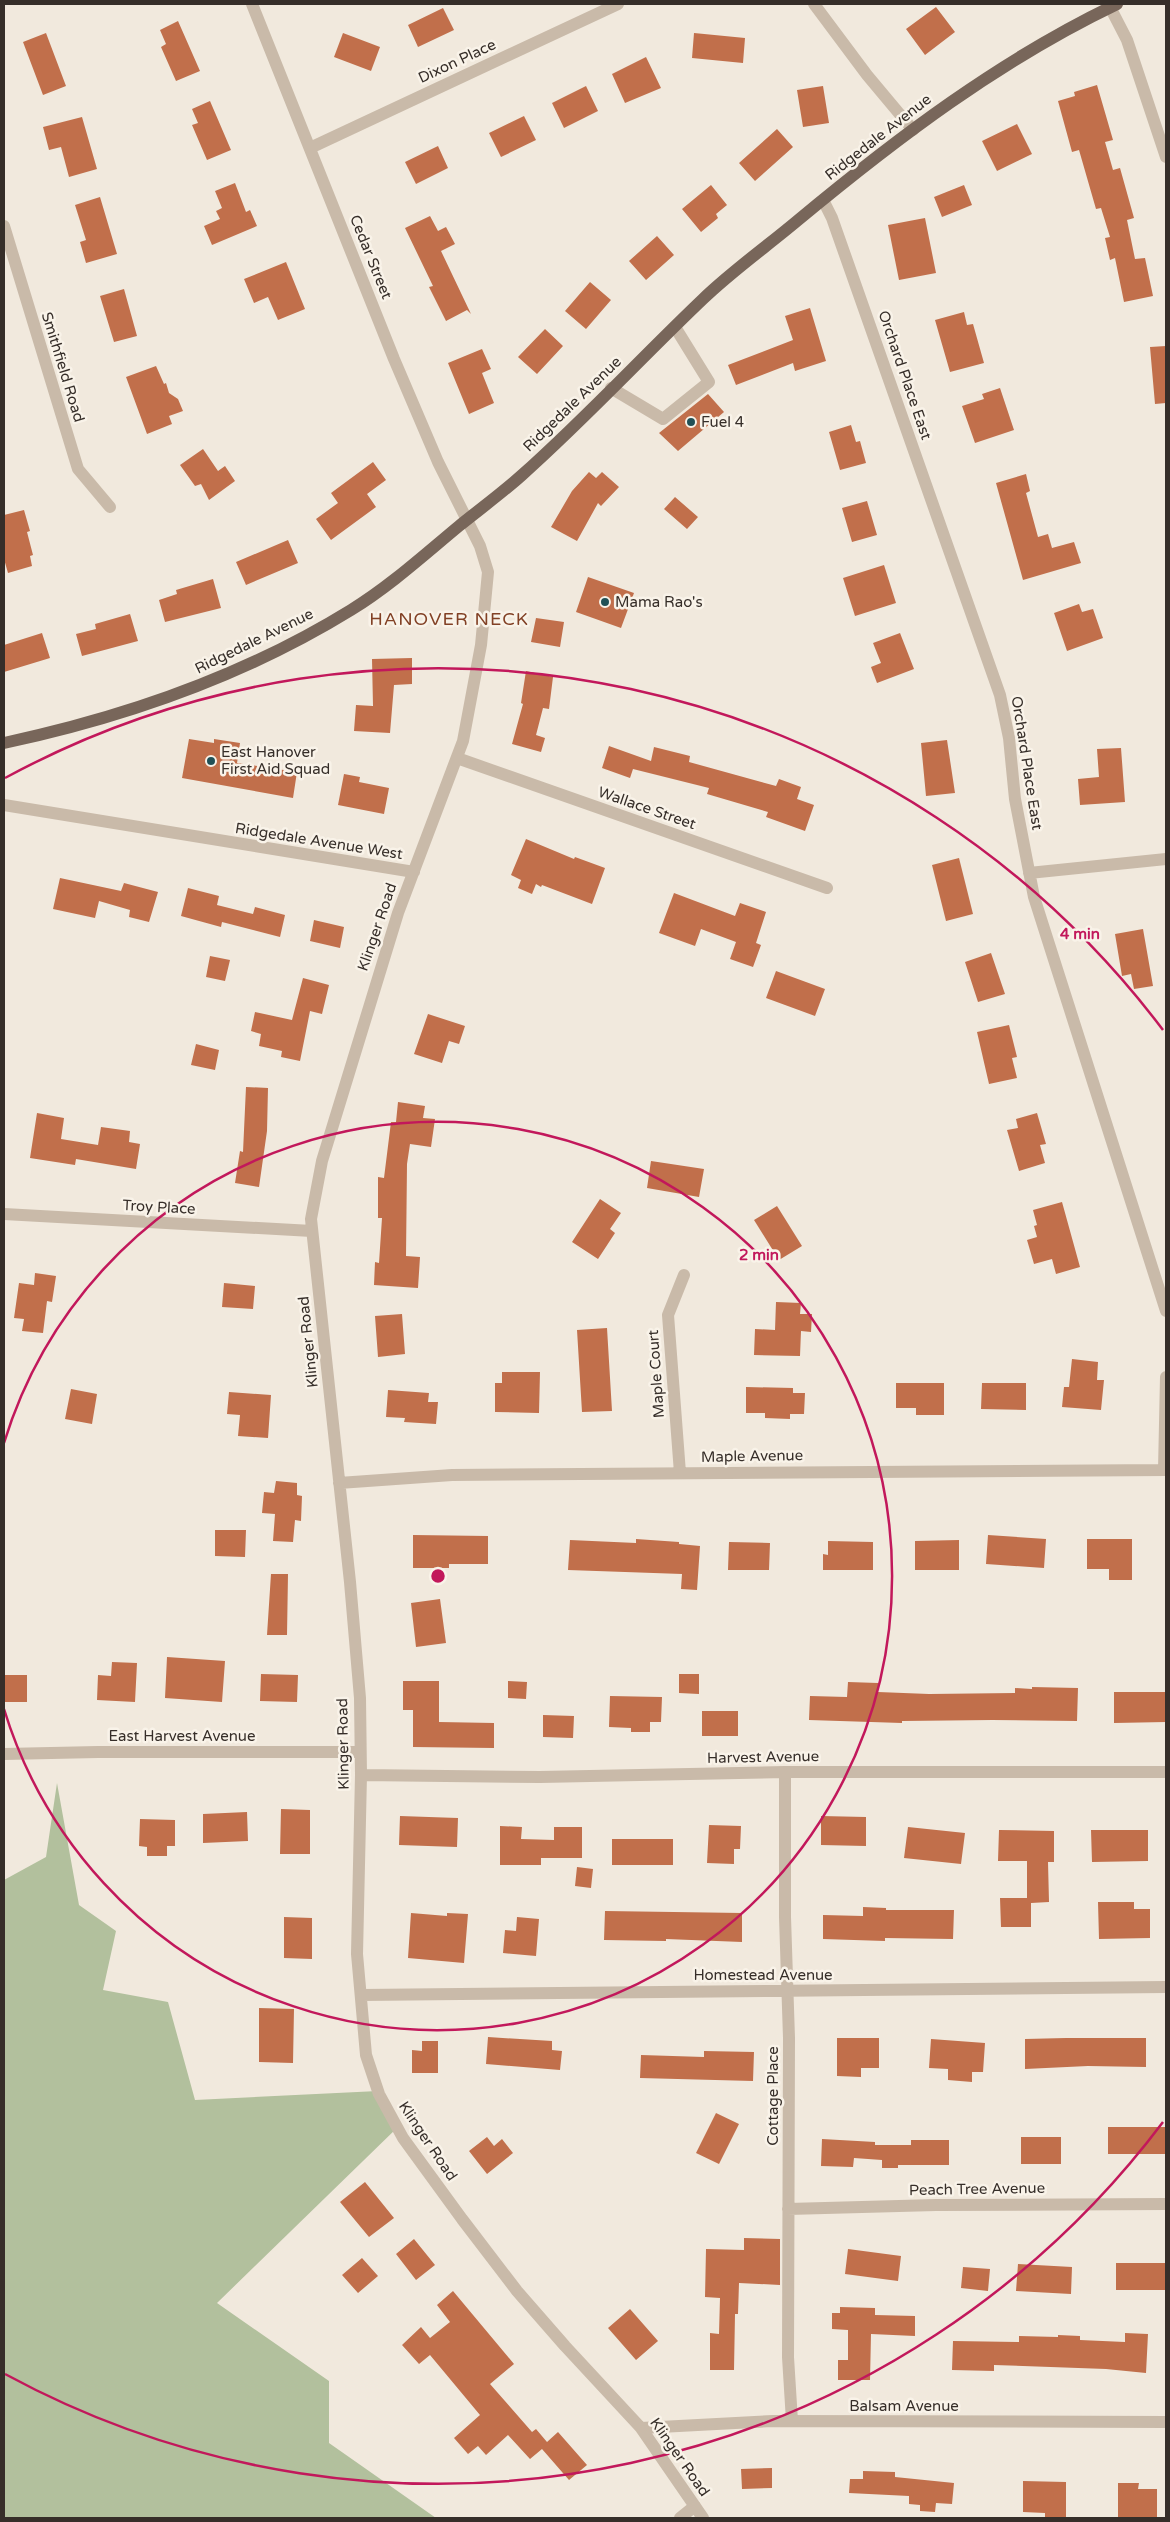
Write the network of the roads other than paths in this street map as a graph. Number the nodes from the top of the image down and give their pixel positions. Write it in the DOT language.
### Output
graph roads {
  1 [pos="252,4"];
  2 [pos="618,4"];
  3 [pos="814,4"];
  4 [pos="1114,6"];
  5 [pos="912,130"];
  6 [pos="310,148"];
  7 [pos="1166,157"];
  8 [pos="823,200"];
  9 [pos="4,226"];
  10 [pos="675,327"];
  11 [pos="611,388"];
  12 [pos="110,507"];
  13 [pos="467,520"];
  14 [pos="4,743"];
  15 [pos="457,758"];
  16 [pos="4,805"];
  17 [pos="1166,858"];
  18 [pos="414,872"];
  19 [pos="1029,873"];
  20 [pos="827,888"];
  21 [pos="4,1214"];
  22 [pos="312,1232"];
  23 [pos="684,1275"];
  24 [pos="1166,1311"];
  25 [pos="1166,1376"];
  26 [pos="1165,1470"];
  27 [pos="680,1473"];
  28 [pos="338,1483"];
  29 [pos="360,1752"];
  30 [pos="4,1754"];
  31 [pos="785,1772"];
  32 [pos="1166,1772"];
  33 [pos="361,1775"];
  34 [pos="1166,1986"];
  35 [pos="788,1991"];
  36 [pos="361,1995"];
  37 [pos="1166,2204"];
  38 [pos="788,2209"];
  39 [pos="792,2421"];
  40 [pos="1166,2422"];
  41 [pos="641,2428"];
  42 [pos="695,2506"];
  43 [pos="680,2518"];
  44 [pos="703,2518"];
  1 -- 6 [label="street, Cedar Street"];
  2 -- 6 [label="street, Dixon Place"];
  3 -- 5 [label="street"];
  4 -- 5 [label="main road, Ridgedale Avenue"];
  4 -- 7 [label="street"];
  5 -- 8 [label="main road, Ridgedale Avenue"];
  6 -- 13 [label="street, Cedar Street"];
  8 -- 10 [label="main road, Ridgedale Avenue"];
  8 -- 19 [label="street, Orchard Place East"];
  9 -- 12 [label="street, Smithfield Road"];
  10 -- 11 [label="main road, Ridgedale Avenue"];
  10 -- 11 [label="street"];
  11 -- 13 [label="main road, Ridgedale Avenue"];
  13 -- 14 [label="main road, Ridgedale Avenue"];
  13 -- 15 [label="street, Ridgedale Avenue West"];
  15 -- 18 [label="street, Ridgedale Avenue West"];
  15 -- 20 [label="street, Wallace Street"];
  16 -- 18 [label="street, Ridgedale Avenue West"];
  17 -- 19 [label="street"];
  18 -- 22 [label="street, Klinger Road"];
  19 -- 24 [label="street, Orchard Place East"];
  21 -- 22 [label="street, Troy Place"];
  22 -- 28 [label="street, Klinger Road"];
  23 -- 27 [label="street, Maple Court"];
  25 -- 26 [label="street"];
  26 -- 27 [label="street, Maple Avenue"];
  27 -- 28 [label="street, Maple Avenue"];
  28 -- 29 [label="street, Klinger Road"];
  29 -- 30 [label="street, East Harvest Avenue"];
  29 -- 33 [label="street, Klinger Road"];
  31 -- 32 [label="street, Harvest Avenue"];
  31 -- 33 [label="street, Harvest Avenue"];
  31 -- 35 [label="street, Cottage Place"];
  33 -- 36 [label="street, Klinger Road"];
  34 -- 35 [label="street, Homestead Avenue"];
  35 -- 36 [label="street, Homestead Avenue"];
  35 -- 38 [label="street, Cottage Place"];
  36 -- 41 [label="street, Klinger Road"];
  37 -- 38 [label="street, Peach Tree Avenue"];
  38 -- 39 [label="street, Cottage Place"];
  39 -- 40 [label="street, Balsam Avenue"];
  39 -- 41 [label="street, Balsam Avenue"];
  41 -- 42 [label="street, Klinger Road"];
  42 -- 43 [label="street"];
  42 -- 44 [label="street, Klinger Road"];
}
